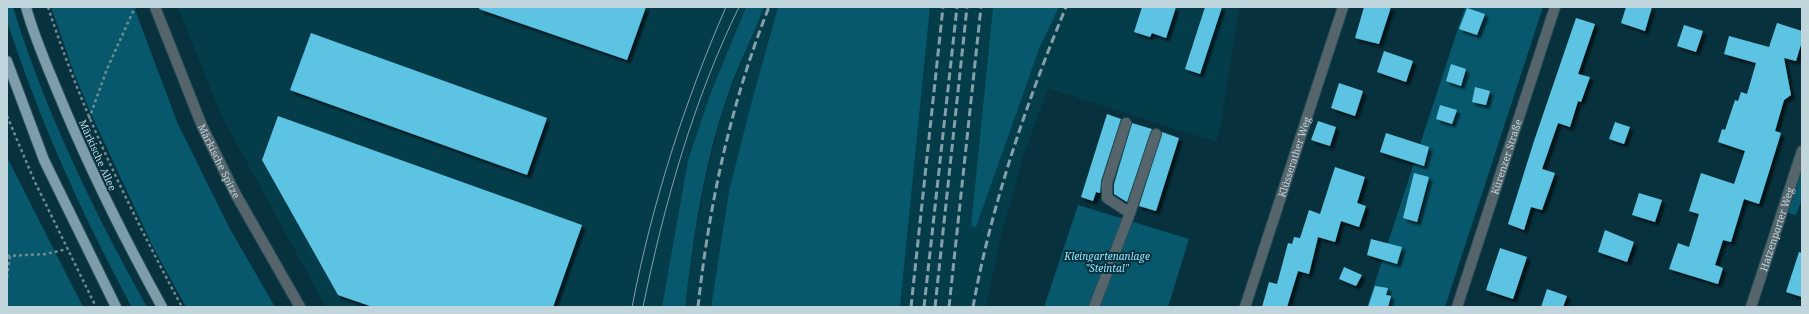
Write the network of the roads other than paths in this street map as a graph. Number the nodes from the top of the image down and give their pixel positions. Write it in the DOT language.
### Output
graph roads {
  1 [pos="26,7"];
  2 [pos="155,7"];
  3 [pos="1343,7"];
  4 [pos="1555,7"];
  5 [pos="7,62"];
  6 [pos="1126,123"];
  7 [pos="1156,134"];
  8 [pos="1802,153"];
  9 [pos="1130,213"];
  10 [pos="116,307"];
  11 [pos="162,307"];
  12 [pos="300,307"];
  13 [pos="1094,307"];
  14 [pos="1245,307"];
  15 [pos="1456,307"];
  16 [pos="1751,307"];
  1 -- 11 [label="main road, Märkische Allee"];
  2 -- 12 [label="street, Märkische Spitze"];
  3 -- 14 [label="street, Klüsserather Weg"];
  4 -- 15 [label="street, Kürenzer Straße"];
  5 -- 10 [label="main road"];
  6 -- 9 [label="street"];
  7 -- 9 [label="street"];
  8 -- 16 [label="street, Hatzenporter Weg"];
  9 -- 13 [label="street"];
}
